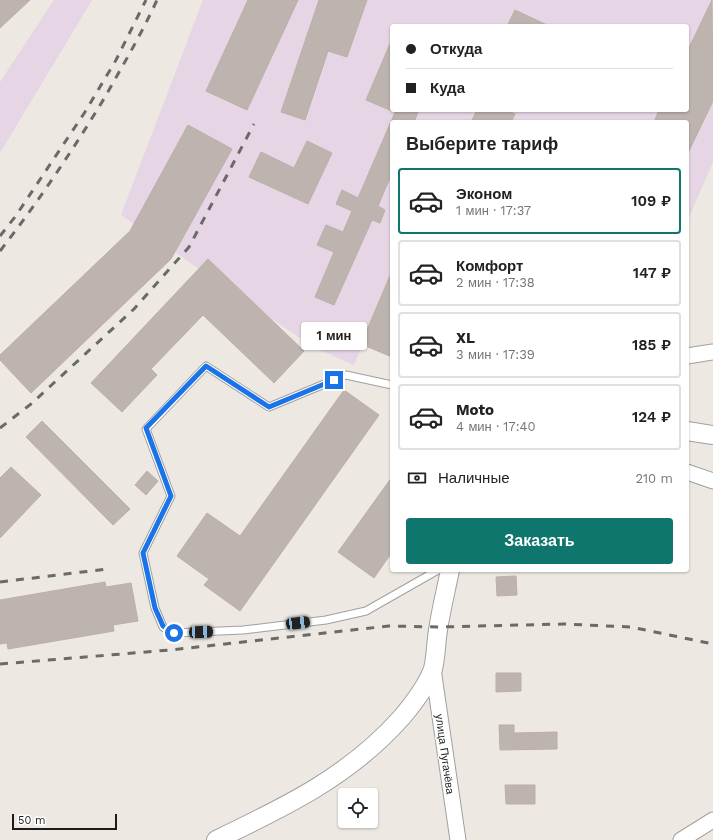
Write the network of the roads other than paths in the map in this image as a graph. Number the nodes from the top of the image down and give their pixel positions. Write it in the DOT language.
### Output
graph roads {
  1 [pos="713,352"];
  2 [pos="689,356"];
  3 [pos="390,385"];
  4 [pos="689,430"];
  5 [pos="713,435"];
  6 [pos="689,473"];
  7 [pos="713,481"];
  8 [pos="434,572"];
  9 [pos="450,572"];
  10 [pos="433,669"];
  11 [pos="713,820"];
  12 [pos="216,840"];
  13 [pos="458,840"];
  14 [pos="681,840"];
  1 -- 2 [label="street"];
  3 -- 8 [label="lane"];
  4 -- 5 [label="street"];
  6 -- 7 [label="street"];
  9 -- 10 [label="street"];
  10 -- 12 [label="street"];
  10 -- 13 [label="street, улица Пугачёва"];
  11 -- 14 [label="street"];
}
